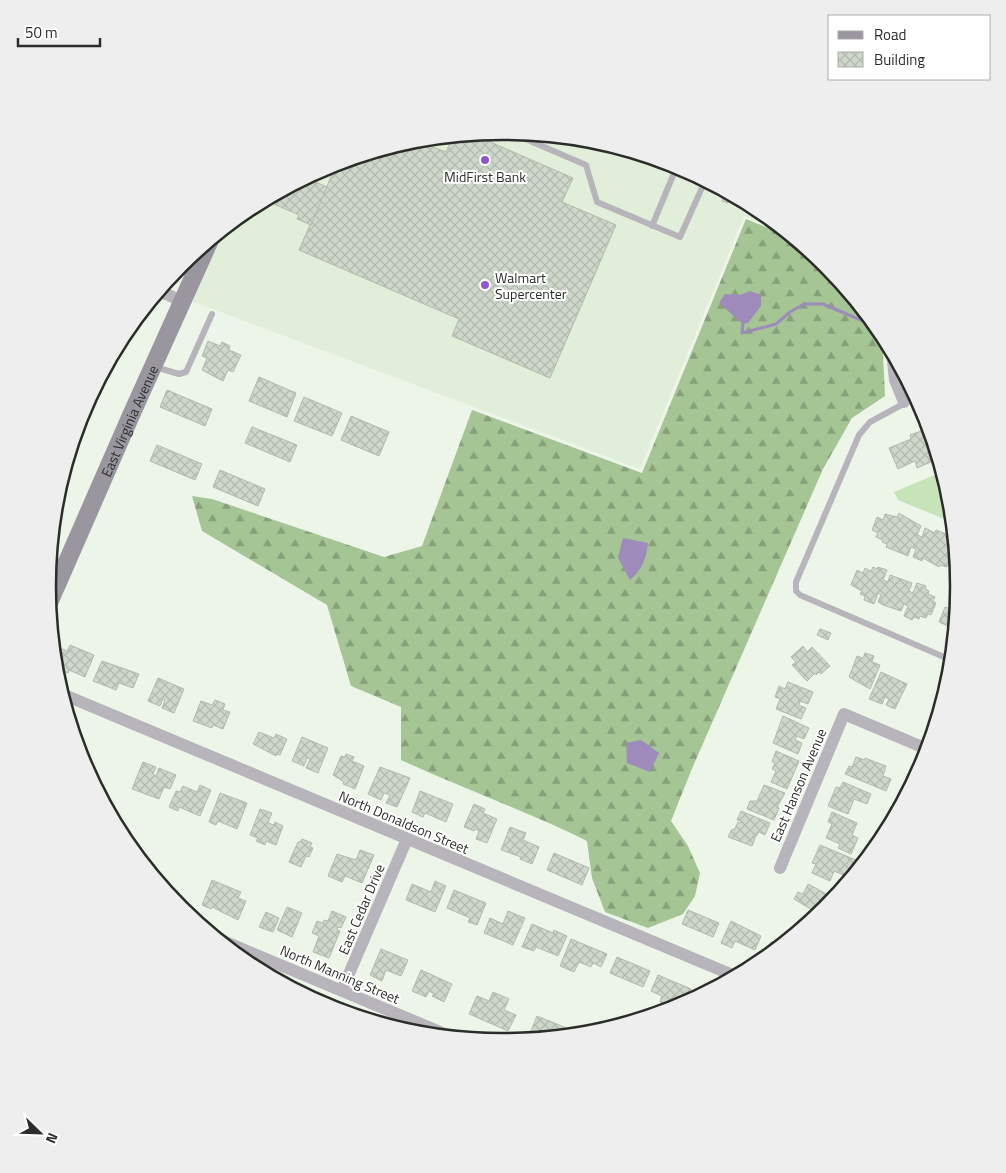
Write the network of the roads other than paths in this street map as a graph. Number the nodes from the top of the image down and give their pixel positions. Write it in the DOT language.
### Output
graph roads {
  1 [pos="529,141"];
  2 [pos="534,143"];
  3 [pos="674,174"];
  4 [pos="702,187"];
  5 [pos="652,226"];
  6 [pos="203,256"];
  7 [pos="166,294"];
  8 [pos="182,301"];
  9 [pos="212,314"];
  10 [pos="152,366"];
  11 [pos="894,370"];
  12 [pos="907,396"];
  13 [pos="909,400"];
  14 [pos="56,587"];
  15 [pos="944,657"];
  16 [pos="70,697"];
  17 [pos="920,746"];
  18 [pos="407,839"];
  19 [pos="780,868"];
  20 [pos="242,949"];
  21 [pos="727,972"];
  22 [pos="342,990"];
  23 [pos="425,1026"];
  1 -- 2 [label="lane"];
  2 -- 5 [label="lane"];
  3 -- 5 [label="lane"];
  4 -- 5 [label="lane"];
  6 -- 8 [label="street, East Virginia Avenue"];
  7 -- 8 [label="street"];
  8 -- 10 [label="street, East Virginia Avenue"];
  9 -- 10 [label="lane"];
  10 -- 14 [label="street, East Virginia Avenue"];
  11 -- 12 [label="street"];
  13 -- 15 [label="lane"];
  16 -- 18 [label="street, North Donaldson Street"];
  17 -- 19 [label="street, East Hanson Avenue"];
  18 -- 21 [label="street, North Donaldson Street"];
  18 -- 22 [label="street, East Cedar Drive"];
  20 -- 22 [label="street, North Manning Street"];
  22 -- 23 [label="street, North Manning Street"];
}
